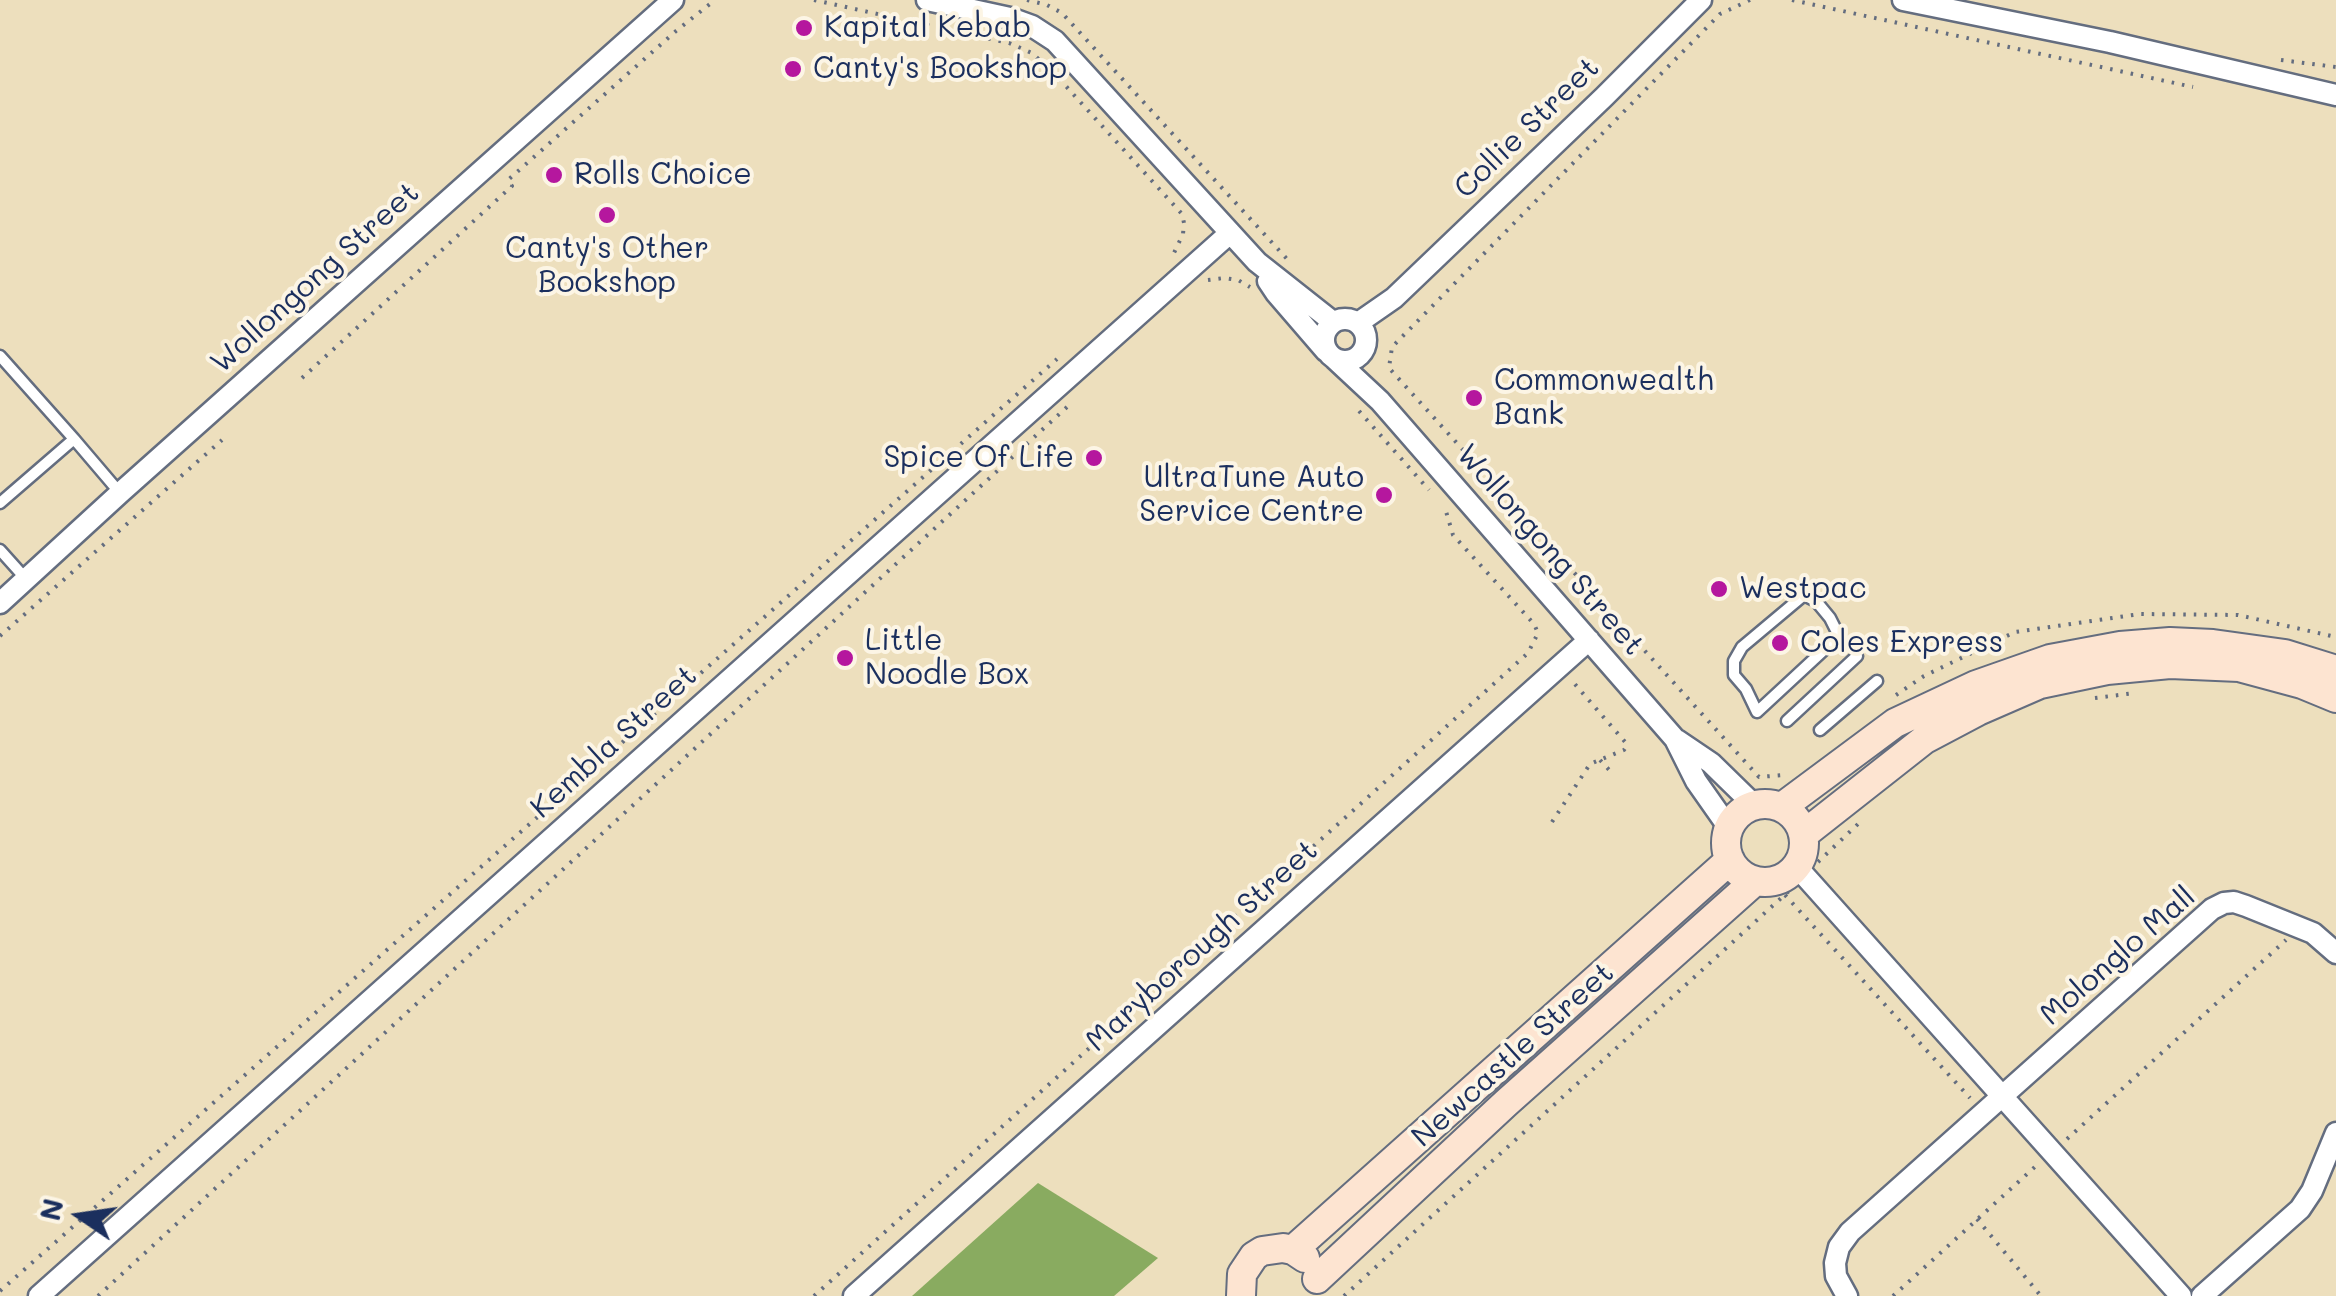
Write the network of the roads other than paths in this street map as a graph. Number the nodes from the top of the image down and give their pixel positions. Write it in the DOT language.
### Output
graph roads {
  1 [pos="673,0"];
  2 [pos="927,0"];
  3 [pos="1701,0"];
  4 [pos="1903,0"];
  5 [pos="2336,94"];
  6 [pos="1230,233"];
  7 [pos="1257,262"];
  8 [pos="1333,322"];
  9 [pos="1361,338"];
  10 [pos="1331,355"];
  11 [pos="0,356"];
  12 [pos="1380,401"];
  13 [pos="74,439"];
  14 [pos="120,493"];
  15 [pos="0,503"];
  16 [pos="0,550"];
  17 [pos="26,580"];
  18 [pos="0,603"];
  19 [pos="1838,634"];
  20 [pos="1589,640"];
  21 [pos="1857,656"];
  22 [pos="2336,670"];
  23 [pos="1877,681"];
  24 [pos="2336,698"];
  25 [pos="1787,721"];
  26 [pos="1820,730"];
  27 [pos="1675,738"];
  28 [pos="1768,806"];
  29 [pos="1728,828"];
  30 [pos="1803,835"];
  31 [pos="1730,860"];
  32 [pos="1801,871"];
  33 [pos="1755,881"];
  34 [pos="2336,954"];
  35 [pos="2004,1097"];
  36 [pos="2336,1133"];
  37 [pos="1294,1250"];
  38 [pos="1317,1288"];
  39 [pos="1240,1295"];
  40 [pos="38,1296"];
  41 [pos="854,1296"];
  42 [pos="1846,1296"];
  43 [pos="2181,1296"];
  44 [pos="2202,1296"];
  1 -- 14 [label="street, Wollongong Street"];
  2 -- 6 [label="street, Wollongong Street"];
  3 -- 9 [label="street, Collie Street"];
  4 -- 5 [label="street"];
  6 -- 7 [label="street, Wollongong Street"];
  6 -- 40 [label="street, Kembla Street"];
  7 -- 8 [label="street, Wollongong Street"];
  7 -- 10 [label="street, Wollongong Street"];
  8 -- 9 [label="street"];
  8 -- 10 [label="street"];
  9 -- 10 [label="street"];
  9 -- 12 [label="street, Wollongong Street"];
  10 -- 12 [label="street, Wollongong Street"];
  11 -- 13 [label="lane"];
  12 -- 20 [label="street, Wollongong Street"];
  13 -- 14 [label="lane"];
  13 -- 15 [label="lane"];
  14 -- 17 [label="street, Wollongong Street"];
  16 -- 17 [label="lane"];
  17 -- 18 [label="street, Wollongong Street"];
  19 -- 19 [label="lane"];
  20 -- 27 [label="street, Wollongong Street"];
  20 -- 41 [label="street, Maryborough Street"];
  21 -- 25 [label="lane"];
  22 -- 28 [label="main road"];
  23 -- 26 [label="lane"];
  24 -- 30 [label="main road"];
  27 -- 28 [label="street, Wollongong Street"];
  27 -- 29 [label="street, Wollongong Street"];
  28 -- 29 [label="main road"];
  28 -- 30 [label="main road"];
  29 -- 31 [label="main road"];
  30 -- 32 [label="main road"];
  31 -- 33 [label="main road"];
  31 -- 37 [label="main road, Newcastle Street"];
  32 -- 33 [label="main road"];
  32 -- 35 [label="street"];
  33 -- 38 [label="main road, Newcastle Street"];
  34 -- 35 [label="street, Molonglo Mall"];
  35 -- 42 [label="street, Molonglo Mall"];
  35 -- 43 [label="street"];
  36 -- 44 [label="street"];
  37 -- 38 [label="main road"];
  37 -- 39 [label="main road"];
}
